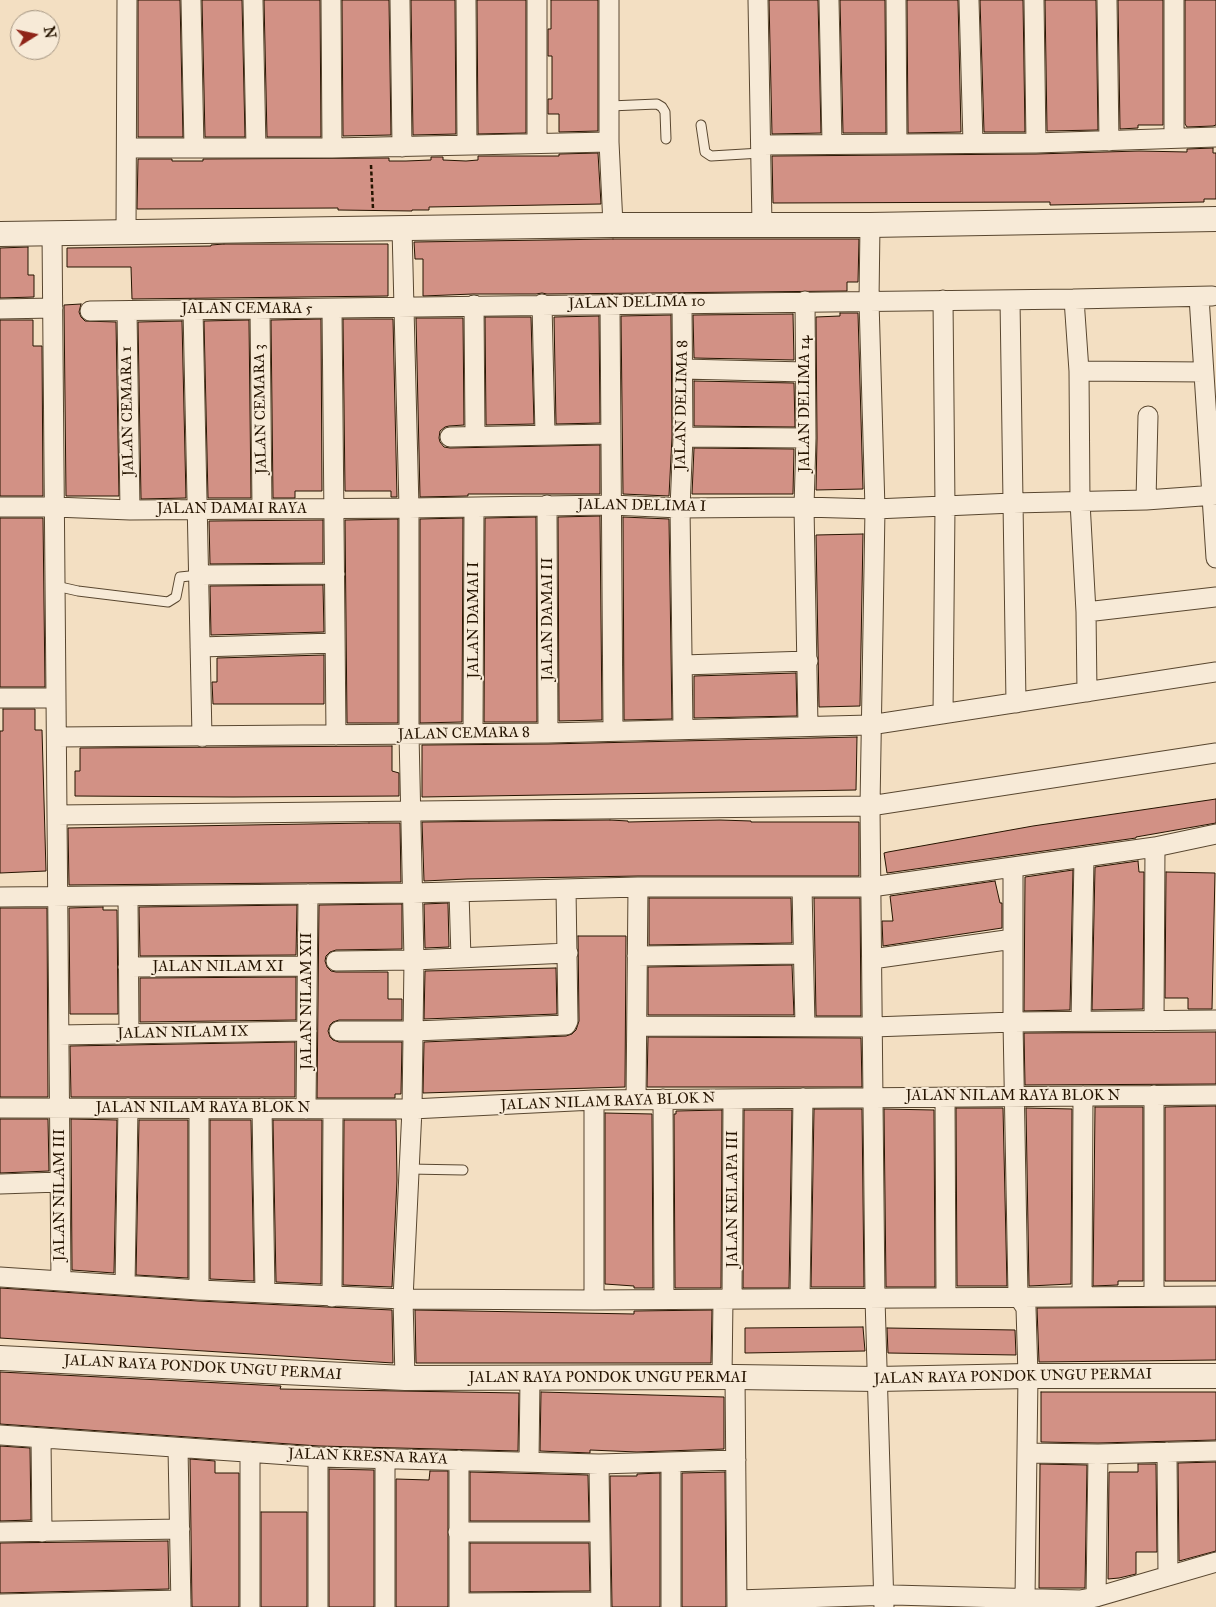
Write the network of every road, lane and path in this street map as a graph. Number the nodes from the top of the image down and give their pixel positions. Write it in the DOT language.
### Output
graph roads {
  1 [pos="127,0"];
  2 [pos="191,0"];
  3 [pos="253,0"];
  4 [pos="331,0"];
  5 [pos="400,0"];
  6 [pos="466,0"];
  7 [pos="536,0"];
  8 [pos="609,0"];
  9 [pos="758,0"];
  10 [pos="829,0"];
  11 [pos="896,0"];
  12 [pos="969,0"];
  13 [pos="1034,0"];
  14 [pos="1106,0"];
  15 [pos="1174,0"];
  16 [pos="610,106"];
  17 [pos="701,125"];
  18 [pos="1174,138"];
  19 [pos="1216,138"];
  20 [pos="666,139"];
  21 [pos="1109,141"];
  22 [pos="609,142"];
  23 [pos="537,143"];
  24 [pos="897,143"];
  25 [pos="973,143"];
  26 [pos="1036,143"];
  27 [pos="832,144"];
  28 [pos="467,145"];
  29 [pos="371,147"];
  30 [pos="402,147"];
  31 [pos="128,148"];
  32 [pos="194,148"];
  33 [pos="256,148"];
  34 [pos="332,148"];
  35 [pos="761,149"];
  36 [pos="1216,219"];
  37 [pos="613,225"];
  38 [pos="762,225"];
  39 [pos="870,226"];
  40 [pos="374,228"];
  41 [pos="402,228"];
  42 [pos="52,232"];
  43 [pos="126,232"];
  44 [pos="0,234"];
  45 [pos="1074,299"];
  46 [pos="943,300"];
  47 [pos="1010,300"];
  48 [pos="869,301"];
  49 [pos="805,302"];
  50 [pos="682,303"];
  51 [pos="542,304"];
  52 [pos="610,304"];
  53 [pos="474,305"];
  54 [pos="53,308"];
  55 [pos="332,308"];
  56 [pos="405,308"];
  57 [pos="0,309"];
  58 [pos="193,309"];
  59 [pos="260,309"];
  60 [pos="90,311"];
  61 [pos="127,311"];
  62 [pos="682,369"];
  63 [pos="1078,371"];
  64 [pos="805,372"];
  65 [pos="1204,372"];
  66 [pos="1148,416"];
  67 [pos="544,434"];
  68 [pos="611,434"];
  69 [pos="475,436"];
  70 [pos="450,437"];
  71 [pos="683,437"];
  72 [pos="806,438"];
  73 [pos="1214,496"];
  74 [pos="1146,500"];
  75 [pos="1013,502"];
  76 [pos="1080,502"];
  77 [pos="612,504"];
  78 [pos="547,505"];
  79 [pos="945,506"];
  80 [pos="0,507"];
  81 [pos="55,507"];
  82 [pos="804,507"];
  83 [pos="409,508"];
  84 [pos="474,508"];
  85 [pos="680,508"];
  86 [pos="262,509"];
  87 [pos="335,509"];
  88 [pos="875,509"];
  89 [pos="130,510"];
  90 [pos="198,510"];
  91 [pos="1216,558"];
  92 [pos="335,574"];
  93 [pos="199,575"];
  94 [pos="56,586"];
  95 [pos="1216,597"];
  96 [pos="1086,612"];
  97 [pos="335,643"];
  98 [pos="200,647"];
  99 [pos="808,661"];
  100 [pos="683,665"];
  101 [pos="1216,672"];
  102 [pos="1087,692"];
  103 [pos="0,698"];
  104 [pos="56,698"];
  105 [pos="1016,703"];
  106 [pos="944,714"];
  107 [pos="870,725"];
  108 [pos="808,726"];
  109 [pos="683,729"];
  110 [pos="613,731"];
  111 [pos="473,733"];
  112 [pos="548,733"];
  113 [pos="409,734"];
  114 [pos="336,735"];
  115 [pos="57,737"];
  116 [pos="202,737"];
  117 [pos="1216,753"];
  118 [pos="870,806"];
  119 [pos="410,811"];
  120 [pos="57,815"];
  121 [pos="1216,834"];
  122 [pos="1155,846"];
  123 [pos="1084,857"];
  124 [pos="1013,867"];
  125 [pos="638,887"];
  126 [pos="802,887"];
  127 [pos="871,887"];
  128 [pos="566,889"];
  129 [pos="459,892"];
  130 [pos="414,893"];
  131 [pos="308,894"];
  132 [pos="128,896"];
  133 [pos="0,897"];
  134 [pos="58,897"];
  135 [pos="1013,939"];
  136 [pos="568,953"];
  137 [pos="802,954"];
  138 [pos="637,956"];
  139 [pos="461,958"];
  140 [pos="872,959"];
  141 [pos="414,960"];
  142 [pos="336,961"];
  143 [pos="307,966"];
  144 [pos="128,967"];
  145 [pos="1216,1020"];
  146 [pos="1081,1021"];
  147 [pos="1154,1021"];
  148 [pos="1013,1022"];
  149 [pos="637,1026"];
  150 [pos="804,1026"];
  151 [pos="873,1027"];
  152 [pos="307,1031"];
  153 [pos="339,1031"];
  154 [pos="414,1031"];
  155 [pos="128,1034"];
  156 [pos="59,1035"];
  157 [pos="1154,1095"];
  158 [pos="1216,1095"];
  159 [pos="1083,1096"];
  160 [pos="945,1097"];
  161 [pos="1015,1097"];
  162 [pos="803,1098"];
  163 [pos="873,1098"];
  164 [pos="663,1099"];
  165 [pos="733,1099"];
  166 [pos="594,1100"];
  167 [pos="636,1100"];
  168 [pos="0,1108"];
  169 [pos="60,1108"];
  170 [pos="128,1108"];
  171 [pos="199,1108"];
  172 [pos="262,1108"];
  173 [pos="306,1109"];
  174 [pos="333,1109"];
  175 [pos="412,1109"];
  176 [pos="409,1169"];
  177 [pos="463,1170"];
  178 [pos="60,1182"];
  179 [pos="0,1184"];
  180 [pos="0,1277"];
  181 [pos="61,1282"];
  182 [pos="125,1285"];
  183 [pos="199,1290"];
  184 [pos="265,1293"];
  185 [pos="1018,1296"];
  186 [pos="1082,1296"];
  187 [pos="1154,1296"];
  188 [pos="1216,1296"];
  189 [pos="332,1297"];
  190 [pos="800,1298"];
  191 [pos="875,1298"];
  192 [pos="946,1298"];
  193 [pos="403,1299"];
  194 [pos="664,1299"];
  195 [pos="728,1299"];
  196 [pos="594,1300"];
  197 [pos="0,1358"];
  198 [pos="1028,1376"];
  199 [pos="1216,1376"];
  200 [pos="729,1377"];
  201 [pos="405,1378"];
  202 [pos="530,1378"];
  203 [pos="877,1379"];
  204 [pos="0,1435"];
  205 [pos="41,1438"];
  206 [pos="178,1448"];
  207 [pos="250,1452"];
  208 [pos="1167,1452"];
  209 [pos="1216,1452"];
  210 [pos="1027,1453"];
  211 [pos="1098,1454"];
  212 [pos="318,1457"];
  213 [pos="385,1458"];
  214 [pos="459,1460"];
  215 [pos="736,1460"];
  216 [pos="529,1462"];
  217 [pos="671,1462"];
  218 [pos="599,1464"];
  219 [pos="180,1529"];
  220 [pos="0,1532"];
  221 [pos="42,1532"];
  222 [pos="458,1532"];
  223 [pos="600,1532"];
  224 [pos="1216,1562"];
  225 [pos="1168,1576"];
  226 [pos="1096,1597"];
  227 [pos="1025,1598"];
  228 [pos="884,1601"];
  229 [pos="737,1603"];
  230 [pos="1075,1603"];
  231 [pos="0,1604"];
  232 [pos="181,1604"];
  233 [pos="600,1604"];
  234 [pos="459,1605"];
  235 [pos="250,1607"];
  236 [pos="318,1607"];
  237 [pos="385,1607"];
  238 [pos="671,1607"];
  1 -- 31 [label="street"];
  2 -- 32 [label="street"];
  3 -- 33 [label="street"];
  4 -- 34 [label="street"];
  5 -- 30 [label="street"];
  6 -- 28 [label="street"];
  7 -- 23 [label="street"];
  8 -- 16 [label="street"];
  9 -- 35 [label="street"];
  10 -- 27 [label="street"];
  11 -- 24 [label="street"];
  12 -- 25 [label="street"];
  13 -- 26 [label="street"];
  14 -- 21 [label="street"];
  15 -- 18 [label="street"];
  16 -- 20 [label="lane"];
  16 -- 22 [label="street"];
  17 -- 35 [label="lane"];
  18 -- 19 [label="street"];
  18 -- 21 [label="street"];
  21 -- 26 [label="street"];
  22 -- 23 [label="street"];
  22 -- 37 [label="street"];
  23 -- 28 [label="street"];
  24 -- 25 [label="street"];
  24 -- 27 [label="street"];
  25 -- 26 [label="street"];
  27 -- 35 [label="street"];
  28 -- 30 [label="street"];
  29 -- 30 [label="street"];
  29 -- 34 [label="street"];
  29 -- 40 [label="path"];
  31 -- 32 [label="street"];
  31 -- 43 [label="street"];
  32 -- 33 [label="street"];
  33 -- 34 [label="street"];
  35 -- 38 [label="street"];
  36 -- 39 [label="street"];
  37 -- 38 [label="street"];
  37 -- 41 [label="street"];
  38 -- 39 [label="street"];
  39 -- 48 [label="street"];
  40 -- 41 [label="street"];
  40 -- 43 [label="street"];
  41 -- 56 [label="street"];
  42 -- 43 [label="street"];
  42 -- 44 [label="street"];
  42 -- 54 [label="street, JALAN NILAM III"];
  45 -- 47 [label="street, JALAN DELIMA 10"];
  45 -- 63 [label="street"];
  45 -- 65 [label="street, JALAN DELIMA 10"];
  46 -- 47 [label="street, JALAN DELIMA 10"];
  46 -- 48 [label="street, JALAN DELIMA 10"];
  46 -- 79 [label="street"];
  47 -- 75 [label="street"];
  48 -- 49 [label="street, JALAN DELIMA 10"];
  48 -- 88 [label="street"];
  49 -- 50 [label="street, JALAN DELIMA 10"];
  49 -- 64 [label="street, JALAN DELIMA 14"];
  50 -- 52 [label="street, JALAN DELIMA 10"];
  50 -- 62 [label="street, JALAN DELIMA 8"];
  51 -- 52 [label="street, JALAN DELIMA 10"];
  51 -- 53 [label="street, JALAN DELIMA 10"];
  51 -- 67 [label="street"];
  52 -- 68 [label="street"];
  53 -- 56 [label="street, JALAN DELIMA 10"];
  53 -- 69 [label="street"];
  54 -- 57 [label="street"];
  54 -- 81 [label="street, JALAN NILAM III"];
  55 -- 56 [label="street, JALAN CEMARA 5"];
  55 -- 59 [label="street, JALAN CEMARA 5"];
  55 -- 87 [label="street"];
  56 -- 83 [label="street"];
  58 -- 59 [label="street, JALAN CEMARA 5"];
  58 -- 61 [label="street, JALAN CEMARA 5"];
  58 -- 90 [label="street"];
  59 -- 86 [label="street, JALAN CEMARA 3"];
  60 -- 61 [label="street, JALAN CEMARA 5"];
  61 -- 89 [label="street, JALAN CEMARA 1"];
  62 -- 64 [label="street"];
  62 -- 71 [label="street, JALAN DELIMA 8"];
  63 -- 65 [label="street"];
  63 -- 76 [label="street"];
  64 -- 72 [label="street, JALAN DELIMA 14"];
  65 -- 73 [label="street"];
  66 -- 74 [label="street"];
  67 -- 68 [label="street"];
  67 -- 69 [label="street"];
  68 -- 77 [label="street"];
  69 -- 70 [label="street"];
  71 -- 72 [label="street"];
  71 -- 85 [label="street, JALAN DELIMA 8"];
  72 -- 82 [label="street, JALAN DELIMA 14"];
  73 -- 74 [label="street, JALAN DELIMA I"];
  73 -- 91 [label="street"];
  74 -- 76 [label="street, JALAN DELIMA I"];
  75 -- 76 [label="street, JALAN DELIMA I"];
  75 -- 79 [label="street, JALAN DELIMA I"];
  75 -- 105 [label="street"];
  76 -- 96 [label="street"];
  77 -- 78 [label="street, JALAN DELIMA I"];
  77 -- 85 [label="street, JALAN DELIMA I"];
  77 -- 110 [label="street"];
  78 -- 84 [label="street, JALAN DELIMA I"];
  78 -- 112 [label="street, JALAN DAMAI II"];
  79 -- 88 [label="street, JALAN DELIMA I"];
  79 -- 106 [label="street"];
  80 -- 81 [label="street, JALAN DAMAI RAYA"];
  81 -- 89 [label="street, JALAN DAMAI RAYA"];
  81 -- 94 [label="street, JALAN NILAM III"];
  82 -- 85 [label="street, JALAN DELIMA I"];
  82 -- 88 [label="street, JALAN DELIMA I"];
  82 -- 99 [label="street, JALAN DELIMA 14"];
  83 -- 84 [label="street, JALAN DELIMA I"];
  83 -- 87 [label="street, JALAN DAMAI RAYA"];
  83 -- 113 [label="street"];
  84 -- 111 [label="street, JALAN DAMAI I"];
  85 -- 100 [label="street, JALAN DELIMA 8"];
  86 -- 87 [label="street, JALAN DAMAI RAYA"];
  86 -- 90 [label="street, JALAN DAMAI RAYA"];
  87 -- 92 [label="street"];
  88 -- 107 [label="street"];
  89 -- 90 [label="street, JALAN DAMAI RAYA"];
  90 -- 93 [label="street"];
  92 -- 93 [label="street"];
  92 -- 97 [label="street"];
  93 -- 94 [label="lane"];
  93 -- 98 [label="street"];
  94 -- 104 [label="street, JALAN NILAM III"];
  95 -- 96 [label="street"];
  96 -- 102 [label="street"];
  97 -- 98 [label="street"];
  97 -- 114 [label="street"];
  98 -- 116 [label="street"];
  99 -- 100 [label="street"];
  99 -- 108 [label="street, JALAN DELIMA 14"];
  100 -- 109 [label="street, JALAN DELIMA 8"];
  101 -- 102 [label="street, JALAN CEMARA 8"];
  102 -- 105 [label="street, JALAN CEMARA 8"];
  103 -- 104 [label="street"];
  104 -- 115 [label="street, JALAN NILAM III"];
  105 -- 106 [label="street, JALAN CEMARA 8"];
  106 -- 107 [label="street, JALAN CEMARA 8"];
  107 -- 108 [label="street, JALAN CEMARA 8"];
  107 -- 118 [label="street"];
  108 -- 109 [label="street, JALAN CEMARA 8"];
  109 -- 110 [label="street, JALAN CEMARA 8"];
  110 -- 112 [label="street, JALAN CEMARA 8"];
  111 -- 112 [label="street, JALAN CEMARA 8"];
  111 -- 113 [label="street, JALAN CEMARA 8"];
  113 -- 114 [label="street, JALAN CEMARA 8"];
  113 -- 119 [label="street"];
  114 -- 116 [label="street, JALAN CEMARA 8"];
  115 -- 116 [label="street, JALAN CEMARA 8"];
  115 -- 120 [label="street, JALAN NILAM III"];
  117 -- 118 [label="street"];
  118 -- 119 [label="street"];
  118 -- 127 [label="street"];
  119 -- 120 [label="street"];
  119 -- 130 [label="street"];
  120 -- 134 [label="street, JALAN NILAM III"];
  121 -- 122 [label="street"];
  122 -- 123 [label="street"];
  122 -- 147 [label="street"];
  123 -- 124 [label="street"];
  123 -- 146 [label="street"];
  124 -- 127 [label="street"];
  124 -- 135 [label="street"];
  125 -- 126 [label="street"];
  125 -- 128 [label="street"];
  125 -- 138 [label="street"];
  126 -- 127 [label="street"];
  126 -- 137 [label="street"];
  127 -- 140 [label="street"];
  128 -- 129 [label="street"];
  128 -- 136 [label="street"];
  129 -- 130 [label="street"];
  129 -- 139 [label="street"];
  130 -- 131 [label="street"];
  130 -- 141 [label="street"];
  131 -- 132 [label="street"];
  131 -- 143 [label="street, JALAN NILAM XII"];
  132 -- 134 [label="street"];
  132 -- 144 [label="street"];
  133 -- 134 [label="street"];
  134 -- 156 [label="street, JALAN NILAM III"];
  135 -- 140 [label="street"];
  135 -- 148 [label="street"];
  136 -- 139 [label="street"];
  136 -- 154 [label="street"];
  137 -- 138 [label="street"];
  137 -- 150 [label="street"];
  138 -- 149 [label="street"];
  139 -- 141 [label="street"];
  140 -- 151 [label="street"];
  141 -- 142 [label="street"];
  141 -- 154 [label="street"];
  143 -- 144 [label="street, JALAN NILAM XI"];
  143 -- 152 [label="street, JALAN NILAM XII"];
  144 -- 155 [label="street"];
  145 -- 147 [label="street"];
  146 -- 147 [label="street"];
  146 -- 148 [label="street"];
  148 -- 151 [label="street"];
  148 -- 161 [label="street"];
  149 -- 150 [label="street"];
  149 -- 167 [label="street"];
  150 -- 151 [label="street"];
  151 -- 163 [label="street"];
  152 -- 155 [label="street, JALAN NILAM IX"];
  152 -- 173 [label="street, JALAN NILAM XII"];
  153 -- 154 [label="street"];
  154 -- 175 [label="street"];
  155 -- 156 [label="street, JALAN NILAM IX"];
  156 -- 169 [label="street, JALAN NILAM III"];
  157 -- 158 [label="street, JALAN NILAM RAYA BLOK N"];
  157 -- 159 [label="street, JALAN NILAM RAYA BLOK N"];
  157 -- 187 [label="street"];
  159 -- 161 [label="street, JALAN NILAM RAYA BLOK N"];
  159 -- 186 [label="street"];
  160 -- 161 [label="street, JALAN NILAM RAYA BLOK N"];
  160 -- 163 [label="street, JALAN NILAM RAYA BLOK N"];
  160 -- 192 [label="street"];
  161 -- 185 [label="street"];
  162 -- 163 [label="street, JALAN NILAM RAYA BLOK N"];
  162 -- 165 [label="street, JALAN NILAM RAYA BLOK N"];
  162 -- 190 [label="street"];
  163 -- 191 [label="street"];
  164 -- 165 [label="street, JALAN NILAM RAYA BLOK N"];
  164 -- 167 [label="street, JALAN NILAM RAYA BLOK N"];
  164 -- 194 [label="street"];
  165 -- 195 [label="street, JALAN KELAPA III"];
  166 -- 167 [label="street, JALAN NILAM RAYA BLOK N"];
  166 -- 175 [label="street, JALAN NILAM RAYA BLOK N"];
  166 -- 196 [label="street"];
  168 -- 169 [label="street, JALAN NILAM RAYA BLOK N"];
  169 -- 170 [label="street, JALAN NILAM RAYA BLOK N"];
  169 -- 178 [label="street, JALAN NILAM III"];
  170 -- 171 [label="street, JALAN NILAM RAYA BLOK N"];
  170 -- 182 [label="street"];
  171 -- 172 [label="street, JALAN NILAM RAYA BLOK N"];
  171 -- 183 [label="street"];
  172 -- 173 [label="street, JALAN NILAM RAYA BLOK N"];
  172 -- 184 [label="street"];
  173 -- 174 [label="street, JALAN NILAM RAYA BLOK N"];
  174 -- 175 [label="street, JALAN NILAM RAYA BLOK N"];
  174 -- 189 [label="street"];
  175 -- 176 [label="street"];
  176 -- 177 [label="lane"];
  176 -- 193 [label="street"];
  178 -- 179 [label="street"];
  178 -- 181 [label="street, JALAN NILAM III"];
  180 -- 181 [label="street"];
  181 -- 182 [label="street"];
  182 -- 183 [label="street"];
  183 -- 184 [label="street"];
  184 -- 189 [label="street"];
  185 -- 186 [label="street"];
  185 -- 192 [label="street"];
  185 -- 198 [label="street"];
  186 -- 187 [label="street"];
  187 -- 188 [label="street"];
  189 -- 193 [label="street"];
  190 -- 191 [label="street"];
  190 -- 195 [label="street"];
  191 -- 192 [label="street"];
  191 -- 203 [label="street"];
  193 -- 196 [label="street"];
  193 -- 201 [label="street"];
  194 -- 195 [label="street"];
  194 -- 196 [label="street"];
  195 -- 200 [label="street, JALAN KELAPA III"];
  197 -- 201 [label="street, JALAN RAYA PONDOK UNGU PERMAI"];
  198 -- 199 [label="street, JALAN RAYA PONDOK UNGU PERMAI"];
  198 -- 203 [label="street, JALAN RAYA PONDOK UNGU PERMAI"];
  198 -- 210 [label="street"];
  200 -- 202 [label="street, JALAN RAYA PONDOK UNGU PERMAI"];
  200 -- 203 [label="street, JALAN RAYA PONDOK UNGU PERMAI"];
  200 -- 215 [label="street, JALAN KELAPA III"];
  201 -- 202 [label="street, JALAN RAYA PONDOK UNGU PERMAI"];
  202 -- 216 [label="street"];
  203 -- 228 [label="street"];
  204 -- 205 [label="street, JALAN KRESNA RAYA"];
  205 -- 206 [label="street, JALAN KRESNA RAYA"];
  205 -- 221 [label="street"];
  206 -- 207 [label="street, JALAN KRESNA RAYA"];
  206 -- 219 [label="street"];
  207 -- 212 [label="street, JALAN KRESNA RAYA"];
  207 -- 235 [label="street"];
  208 -- 209 [label="street"];
  208 -- 211 [label="street"];
  208 -- 225 [label="street"];
  210 -- 211 [label="street"];
  210 -- 227 [label="street"];
  211 -- 226 [label="street"];
  212 -- 213 [label="street, JALAN KRESNA RAYA"];
  212 -- 236 [label="street"];
  213 -- 214 [label="street, JALAN KRESNA RAYA"];
  213 -- 237 [label="street"];
  214 -- 216 [label="street, JALAN KRESNA RAYA"];
  214 -- 222 [label="street"];
  215 -- 217 [label="street, JALAN KRESNA RAYA"];
  215 -- 229 [label="street, JALAN KELAPA III"];
  216 -- 218 [label="street, JALAN KRESNA RAYA"];
  217 -- 218 [label="street, JALAN KRESNA RAYA"];
  217 -- 238 [label="street"];
  218 -- 223 [label="street"];
  219 -- 221 [label="street"];
  219 -- 232 [label="street"];
  220 -- 221 [label="street"];
  222 -- 223 [label="street"];
  222 -- 234 [label="street"];
  223 -- 233 [label="street"];
  224 -- 225 [label="street"];
  225 -- 226 [label="street"];
  226 -- 230 [label="street"];
  227 -- 228 [label="street"];
  227 -- 230 [label="street"];
  228 -- 229 [label="street"];
  231 -- 232 [label="street"];
  233 -- 234 [label="street"];
}
